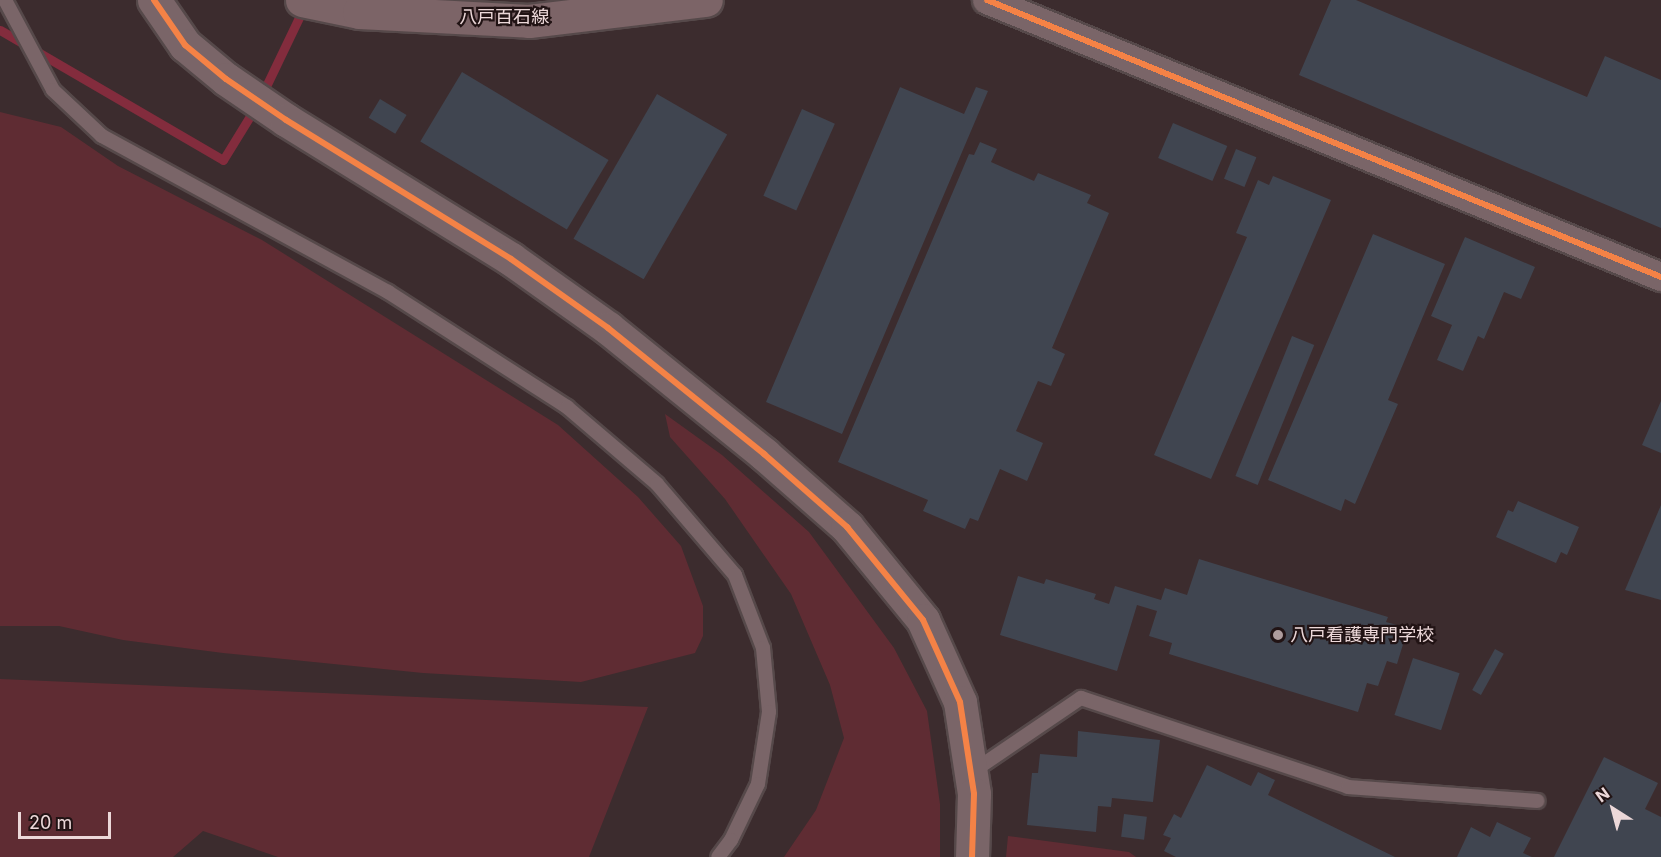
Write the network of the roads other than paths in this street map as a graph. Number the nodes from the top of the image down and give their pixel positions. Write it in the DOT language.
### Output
graph roads {
  1 [pos="5,0"];
  2 [pos="154,0"];
  3 [pos="302,0"];
  4 [pos="706,0"];
  5 [pos="987,0"];
  6 [pos="1661,277"];
  7 [pos="970,773"];
  8 [pos="1537,801"];
  9 [pos="718,857"];
  10 [pos="972,857"];
  1 -- 9 [label="lane"];
  2 -- 7 [label="street"];
  3 -- 4 [label="main road, 八戸百石線"];
  5 -- 6 [label="street"];
  7 -- 8 [label="lane"];
  7 -- 10 [label="street"];
}
